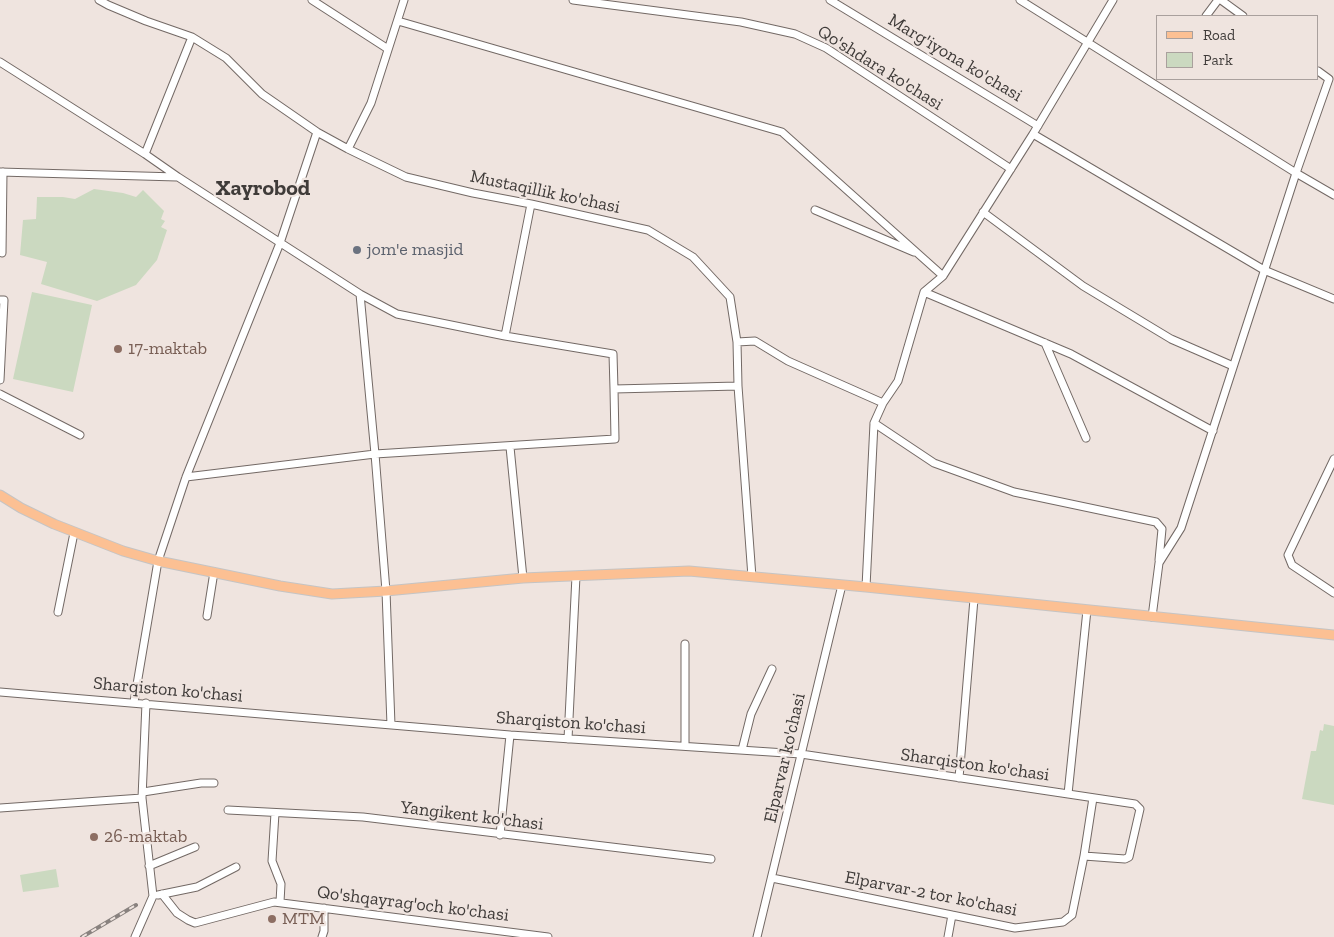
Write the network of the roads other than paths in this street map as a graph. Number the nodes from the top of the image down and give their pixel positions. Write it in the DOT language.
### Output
graph roads {
  1 [pos="99,0"];
  2 [pos="312,0"];
  3 [pos="404,0"];
  4 [pos="573,0"];
  5 [pos="830,0"];
  6 [pos="1020,0"];
  7 [pos="1113,0"];
  8 [pos="1219,0"];
  9 [pos="1207,15"];
  10 [pos="1242,15"];
  11 [pos="398,20"];
  12 [pos="192,37"];
  13 [pos="1087,42"];
  14 [pos="388,49"];
  15 [pos="0,62"];
  16 [pos="1319,73"];
  17 [pos="1038,126"];
  18 [pos="317,132"];
  19 [pos="1034,134"];
  20 [pos="348,149"];
  21 [pos="145,154"];
  22 [pos="1012,169"];
  23 [pos="2,172"];
  24 [pos="1296,172"];
  25 [pos="178,177"];
  26 [pos="1334,194"];
  27 [pos="531,204"];
  28 [pos="815,210"];
  29 [pos="984,212"];
  30 [pos="280,244"];
  31 [pos="2,253"];
  32 [pos="919,254"];
  33 [pos="1264,270"];
  34 [pos="943,276"];
  35 [pos="924,292"];
  36 [pos="360,294"];
  37 [pos="1334,299"];
  38 [pos="0,300"];
  39 [pos="505,336"];
  40 [pos="737,342"];
  41 [pos="1045,343"];
  42 [pos="1233,366"];
  43 [pos="0,380"];
  44 [pos="738,386"];
  45 [pos="614,389"];
  46 [pos="0,394"];
  47 [pos="883,403"];
  48 [pos="874,422"];
  49 [pos="1213,431"];
  50 [pos="80,435"];
  51 [pos="1086,438"];
  52 [pos="510,446"];
  53 [pos="375,454"];
  54 [pos="1334,459"];
  55 [pos="186,477"];
  56 [pos="0,495"];
  57 [pos="74,532"];
  58 [pos="158,561"];
  59 [pos="1158,563"];
  60 [pos="214,572"];
  61 [pos="576,576"];
  62 [pos="752,577"];
  63 [pos="522,578"];
  64 [pos="842,585"];
  65 [pos="866,587"];
  66 [pos="386,591"];
  67 [pos="1334,593"];
  68 [pos="974,599"];
  69 [pos="1087,610"];
  70 [pos="58,612"];
  71 [pos="207,616"];
  72 [pos="1152,617"];
  73 [pos="1334,635"];
  74 [pos="685,644"];
  75 [pos="772,669"];
  76 [pos="0,692"];
  77 [pos="134,702"];
  78 [pos="146,703"];
  79 [pos="391,725"];
  80 [pos="510,735"];
  81 [pos="568,738"];
  82 [pos="685,746"];
  83 [pos="742,750"];
  84 [pos="801,754"];
  85 [pos="959,778"];
  86 [pos="214,783"];
  87 [pos="1068,794"];
  88 [pos="142,795"];
  89 [pos="1093,798"];
  90 [pos="0,808"];
  91 [pos="228,810"];
  92 [pos="275,813"];
  93 [pos="500,835"];
  94 [pos="195,847"];
  95 [pos="1084,856"];
  96 [pos="711,859"];
  97 [pos="149,866"];
  98 [pos="236,867"];
  99 [pos="772,878"];
  100 [pos="162,894"];
  101 [pos="152,896"];
  102 [pos="277,902"];
  103 [pos="324,908"];
  104 [pos="952,915"];
  105 [pos="135,937"];
  106 [pos="322,937"];
  107 [pos="548,937"];
  108 [pos="757,937"];
  109 [pos="948,937"];
  1 -- 12 [label="street, Mustaqillik ko'chasi"];
  2 -- 14 [label="street"];
  3 -- 11 [label="street"];
  4 -- 22 [label="street, Qo'shdara ko'chasi"];
  5 -- 17 [label="street, Marg'iyona ko'chasi"];
  6 -- 13 [label="street"];
  7 -- 13 [label="street"];
  8 -- 9 [label="street"];
  8 -- 10 [label="street"];
  11 -- 14 [label="street"];
  11 -- 32 [label="street"];
  12 -- 18 [label="street, Mustaqillik ko'chasi"];
  12 -- 21 [label="street"];
  13 -- 17 [label="street"];
  13 -- 24 [label="street"];
  14 -- 20 [label="street"];
  15 -- 21 [label="street"];
  16 -- 24 [label="street"];
  17 -- 19 [label="street"];
  18 -- 20 [label="street, Mustaqillik ko'chasi"];
  18 -- 30 [label="street"];
  19 -- 22 [label="street"];
  19 -- 33 [label="street"];
  20 -- 27 [label="street, Mustaqillik ko'chasi"];
  21 -- 25 [label="street"];
  22 -- 29 [label="street"];
  23 -- 25 [label="street"];
  23 -- 31 [label="street"];
  24 -- 26 [label="street"];
  24 -- 33 [label="street"];
  25 -- 30 [label="street"];
  27 -- 39 [label="street"];
  27 -- 40 [label="street, Mustaqillik ko'chasi"];
  28 -- 32 [label="street"];
  29 -- 34 [label="street"];
  29 -- 42 [label="street"];
  30 -- 36 [label="street"];
  30 -- 55 [label="street"];
  32 -- 34 [label="street"];
  33 -- 37 [label="street"];
  33 -- 42 [label="street"];
  34 -- 35 [label="street"];
  35 -- 41 [label="street"];
  35 -- 47 [label="street"];
  36 -- 39 [label="street"];
  36 -- 53 [label="street"];
  38 -- 43 [label="street"];
  39 -- 45 [label="street"];
  40 -- 44 [label="street, Mustaqillik ko'chasi"];
  40 -- 47 [label="street"];
  41 -- 49 [label="street"];
  41 -- 51 [label="street"];
  42 -- 49 [label="street"];
  44 -- 45 [label="street"];
  44 -- 62 [label="street, Mustaqillik ko'chasi"];
  45 -- 52 [label="street"];
  46 -- 50 [label="street"];
  47 -- 48 [label="street"];
  48 -- 59 [label="street"];
  48 -- 65 [label="street"];
  49 -- 59 [label="street"];
  52 -- 53 [label="street"];
  52 -- 63 [label="street"];
  53 -- 55 [label="street"];
  53 -- 66 [label="street"];
  54 -- 67 [label="street"];
  55 -- 58 [label="street"];
  56 -- 57 [label="main road"];
  57 -- 58 [label="main road"];
  57 -- 70 [label="street"];
  58 -- 60 [label="main road"];
  58 -- 77 [label="street"];
  59 -- 72 [label="street"];
  60 -- 66 [label="main road"];
  60 -- 71 [label="street"];
  61 -- 62 [label="main road"];
  61 -- 63 [label="main road"];
  61 -- 81 [label="street"];
  62 -- 64 [label="main road"];
  63 -- 66 [label="main road"];
  64 -- 65 [label="main road"];
  64 -- 84 [label="street, Elparvar ko'chasi"];
  65 -- 68 [label="main road"];
  66 -- 79 [label="street"];
  68 -- 69 [label="main road"];
  68 -- 85 [label="street"];
  69 -- 72 [label="main road"];
  69 -- 87 [label="street"];
  72 -- 73 [label="main road"];
  74 -- 82 [label="street"];
  75 -- 83 [label="street"];
  76 -- 77 [label="street, Sharqiston ko'chasi"];
  77 -- 78 [label="street, Sharqiston ko'chasi"];
  78 -- 79 [label="street, Sharqiston ko'chasi"];
  78 -- 88 [label="street"];
  79 -- 80 [label="street, Sharqiston ko'chasi"];
  80 -- 81 [label="street, Sharqiston ko'chasi"];
  80 -- 93 [label="street"];
  81 -- 82 [label="street, Sharqiston ko'chasi"];
  82 -- 83 [label="street, Sharqiston ko'chasi"];
  83 -- 84 [label="street, Sharqiston ko'chasi"];
  84 -- 85 [label="street, Sharqiston ko'chasi"];
  84 -- 99 [label="street, Elparvar ko'chasi"];
  85 -- 87 [label="street, Sharqiston ko'chasi"];
  86 -- 88 [label="street"];
  87 -- 89 [label="street, Sharqiston ko'chasi"];
  88 -- 90 [label="street"];
  88 -- 97 [label="street"];
  89 -- 95 [label="street"];
  89 -- 95 [label="street, Sharqiston ko'chasi"];
  91 -- 92 [label="street, Yangikent ko'chasi"];
  92 -- 93 [label="street, Yangikent ko'chasi"];
  92 -- 102 [label="street"];
  93 -- 96 [label="street, Yangikent ko'chasi"];
  94 -- 97 [label="street"];
  95 -- 104 [label="street, Elparvar-2 tor ko'chasi"];
  97 -- 101 [label="street"];
  98 -- 100 [label="street"];
  99 -- 104 [label="street, Elparvar-2 tor ko'chasi"];
  99 -- 108 [label="street, Elparvar ko'chasi"];
  100 -- 101 [label="street"];
  100 -- 102 [label="street"];
  101 -- 105 [label="street"];
  102 -- 103 [label="street, Qo'shqayrag'och ko'chasi"];
  103 -- 106 [label="street"];
  103 -- 107 [label="street, Qo'shqayrag'och ko'chasi"];
  104 -- 109 [label="street"];
}
